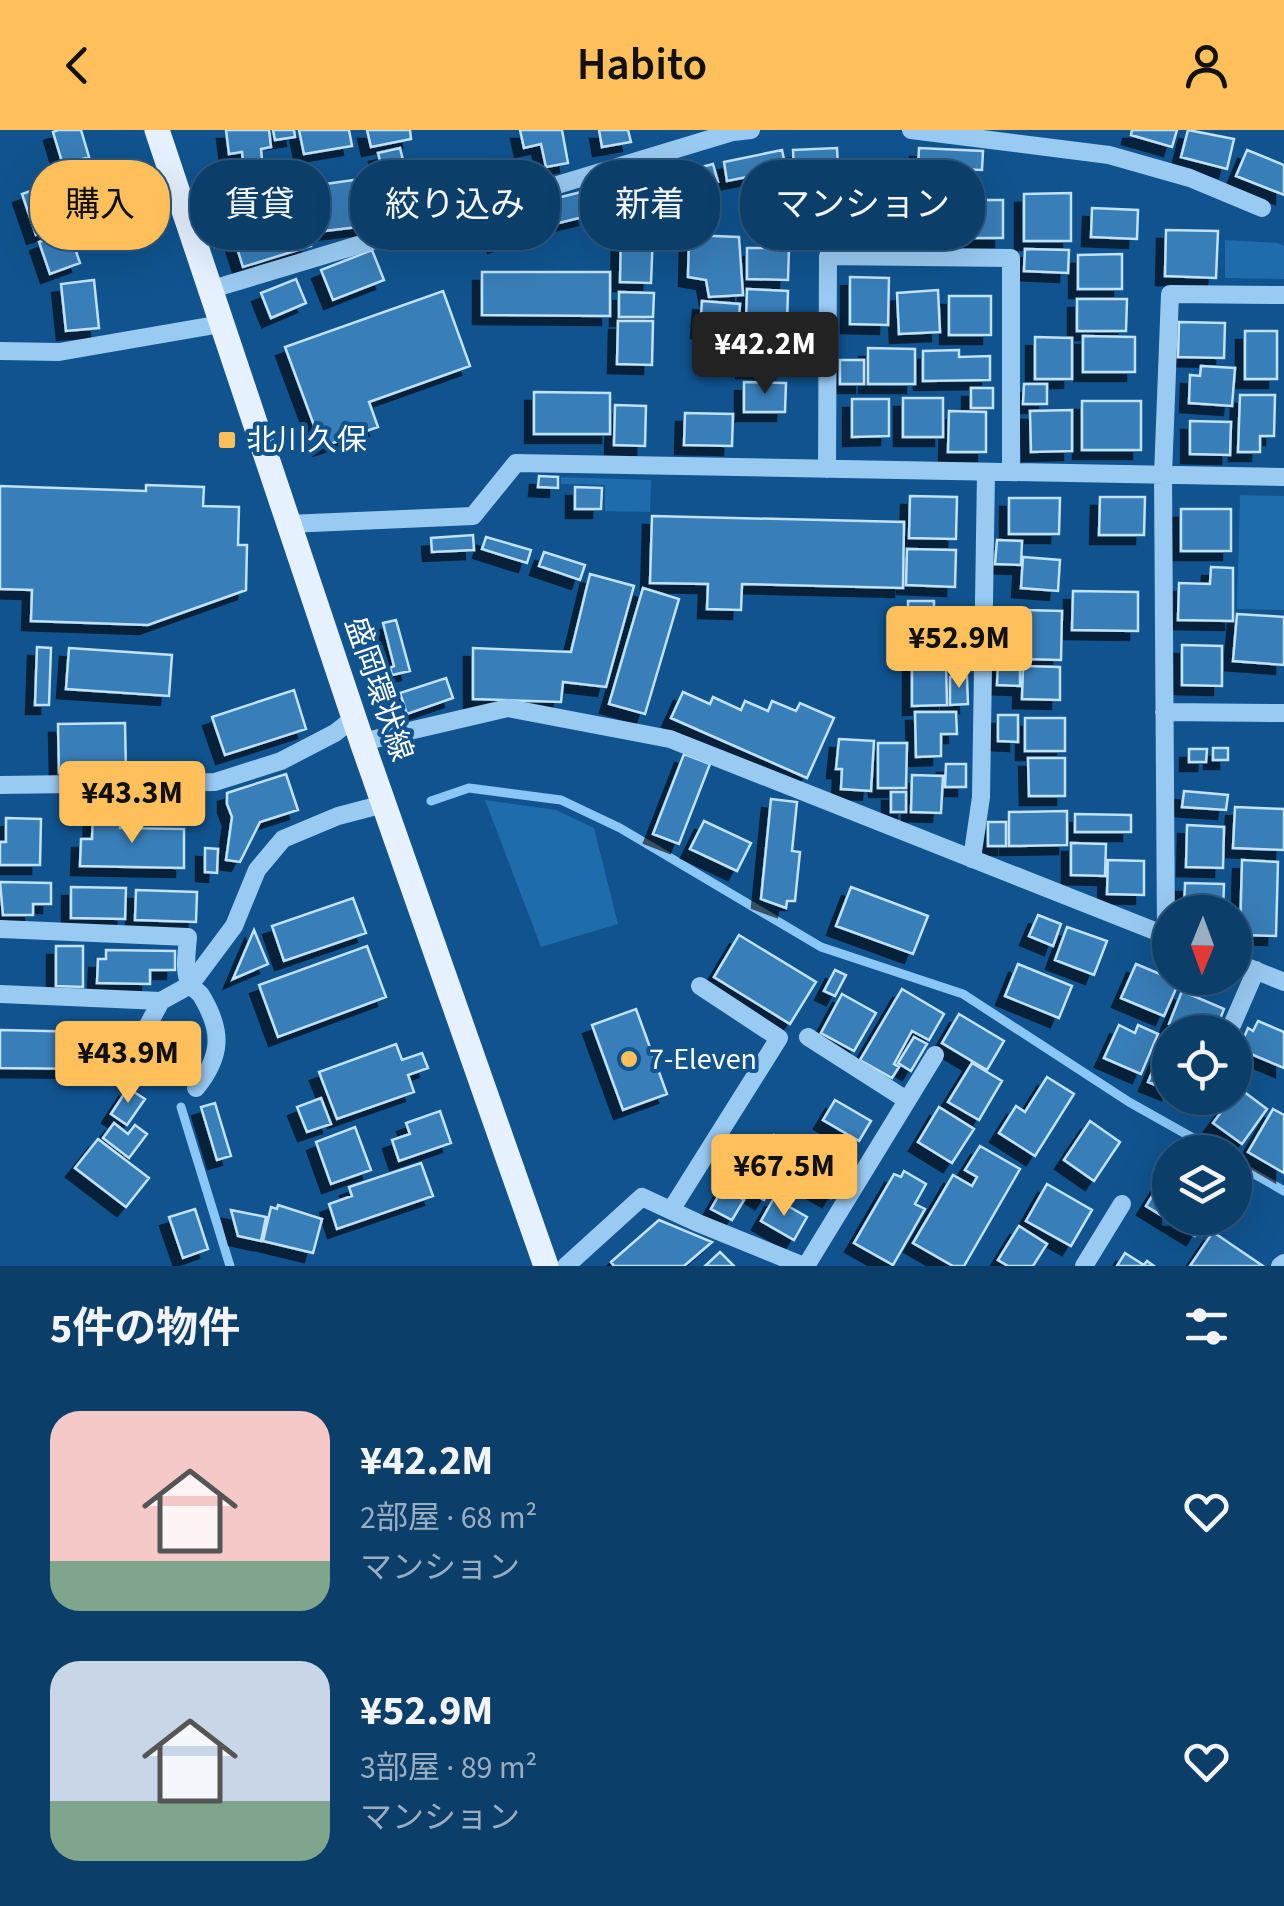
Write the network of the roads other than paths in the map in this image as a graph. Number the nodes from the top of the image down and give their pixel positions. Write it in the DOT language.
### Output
graph roads {
  1 [pos="157,130"];
  2 [pos="751,130"];
  3 [pos="922,131"];
  4 [pos="1262,208"];
  5 [pos="209,290"];
  6 [pos="1284,295"];
  7 [pos="208,326"];
  8 [pos="0,351"];
  9 [pos="827,469"];
  10 [pos="986,472"];
  11 [pos="1010,472"];
  12 [pos="1164,475"];
  13 [pos="1284,477"];
  14 [pos="288,524"];
  15 [pos="1164,712"];
  16 [pos="1284,713"];
  17 [pos="358,730"];
  18 [pos="0,785"];
  19 [pos="384,804"];
  20 [pos="972,859"];
  21 [pos="1167,895"];
  22 [pos="0,928"];
  23 [pos="1152,930"];
  24 [pos="1252,968"];
  25 [pos="1256,970"];
  26 [pos="1284,982"];
  27 [pos="190,985"];
  28 [pos="700,986"];
  29 [pos="0,994"];
  30 [pos="161,1001"];
  31 [pos="1236,1015"];
  32 [pos="808,1037"];
  33 [pos="138,1044"];
  34 [pos="935,1054"];
  35 [pos="196,1088"];
  36 [pos="905,1099"];
  37 [pos="1122,1204"];
  38 [pos="671,1210"];
  39 [pos="546,1266"];
  40 [pos="566,1266"];
  41 [pos="805,1266"];
  42 [pos="1084,1266"];
  1 -- 5 [label="main road, 盛岡環状線"];
  2 -- 5 [label="street"];
  3 -- 4 [label="street"];
  5 -- 7 [label="main road, 盛岡環状線"];
  6 -- 12 [label="street"];
  7 -- 8 [label="street"];
  7 -- 14 [label="main road, 盛岡環状線"];
  9 -- 10 [label="street"];
  9 -- 11 [label="street"];
  9 -- 14 [label="street"];
  10 -- 11 [label="street"];
  10 -- 20 [label="street"];
  11 -- 12 [label="street"];
  12 -- 13 [label="street"];
  12 -- 15 [label="street"];
  14 -- 17 [label="main road, 盛岡環状線"];
  15 -- 16 [label="street"];
  15 -- 21 [label="street"];
  17 -- 18 [label="street"];
  17 -- 19 [label="main road, 盛岡環状線"];
  17 -- 20 [label="street"];
  19 -- 27 [label="street"];
  19 -- 39 [label="main road, 盛岡環状線"];
  20 -- 23 [label="street"];
  22 -- 27 [label="street"];
  24 -- 25 [label="street"];
  25 -- 26 [label="street"];
  25 -- 31 [label="street"];
  27 -- 30 [label="street"];
  27 -- 35 [label="street"];
  28 -- 38 [label="street"];
  29 -- 30 [label="street"];
  30 -- 33 [label="street"];
  32 -- 36 [label="street"];
  34 -- 36 [label="street"];
  36 -- 41 [label="street"];
  37 -- 42 [label="street"];
  38 -- 40 [label="street"];
  38 -- 41 [label="street"];
}
